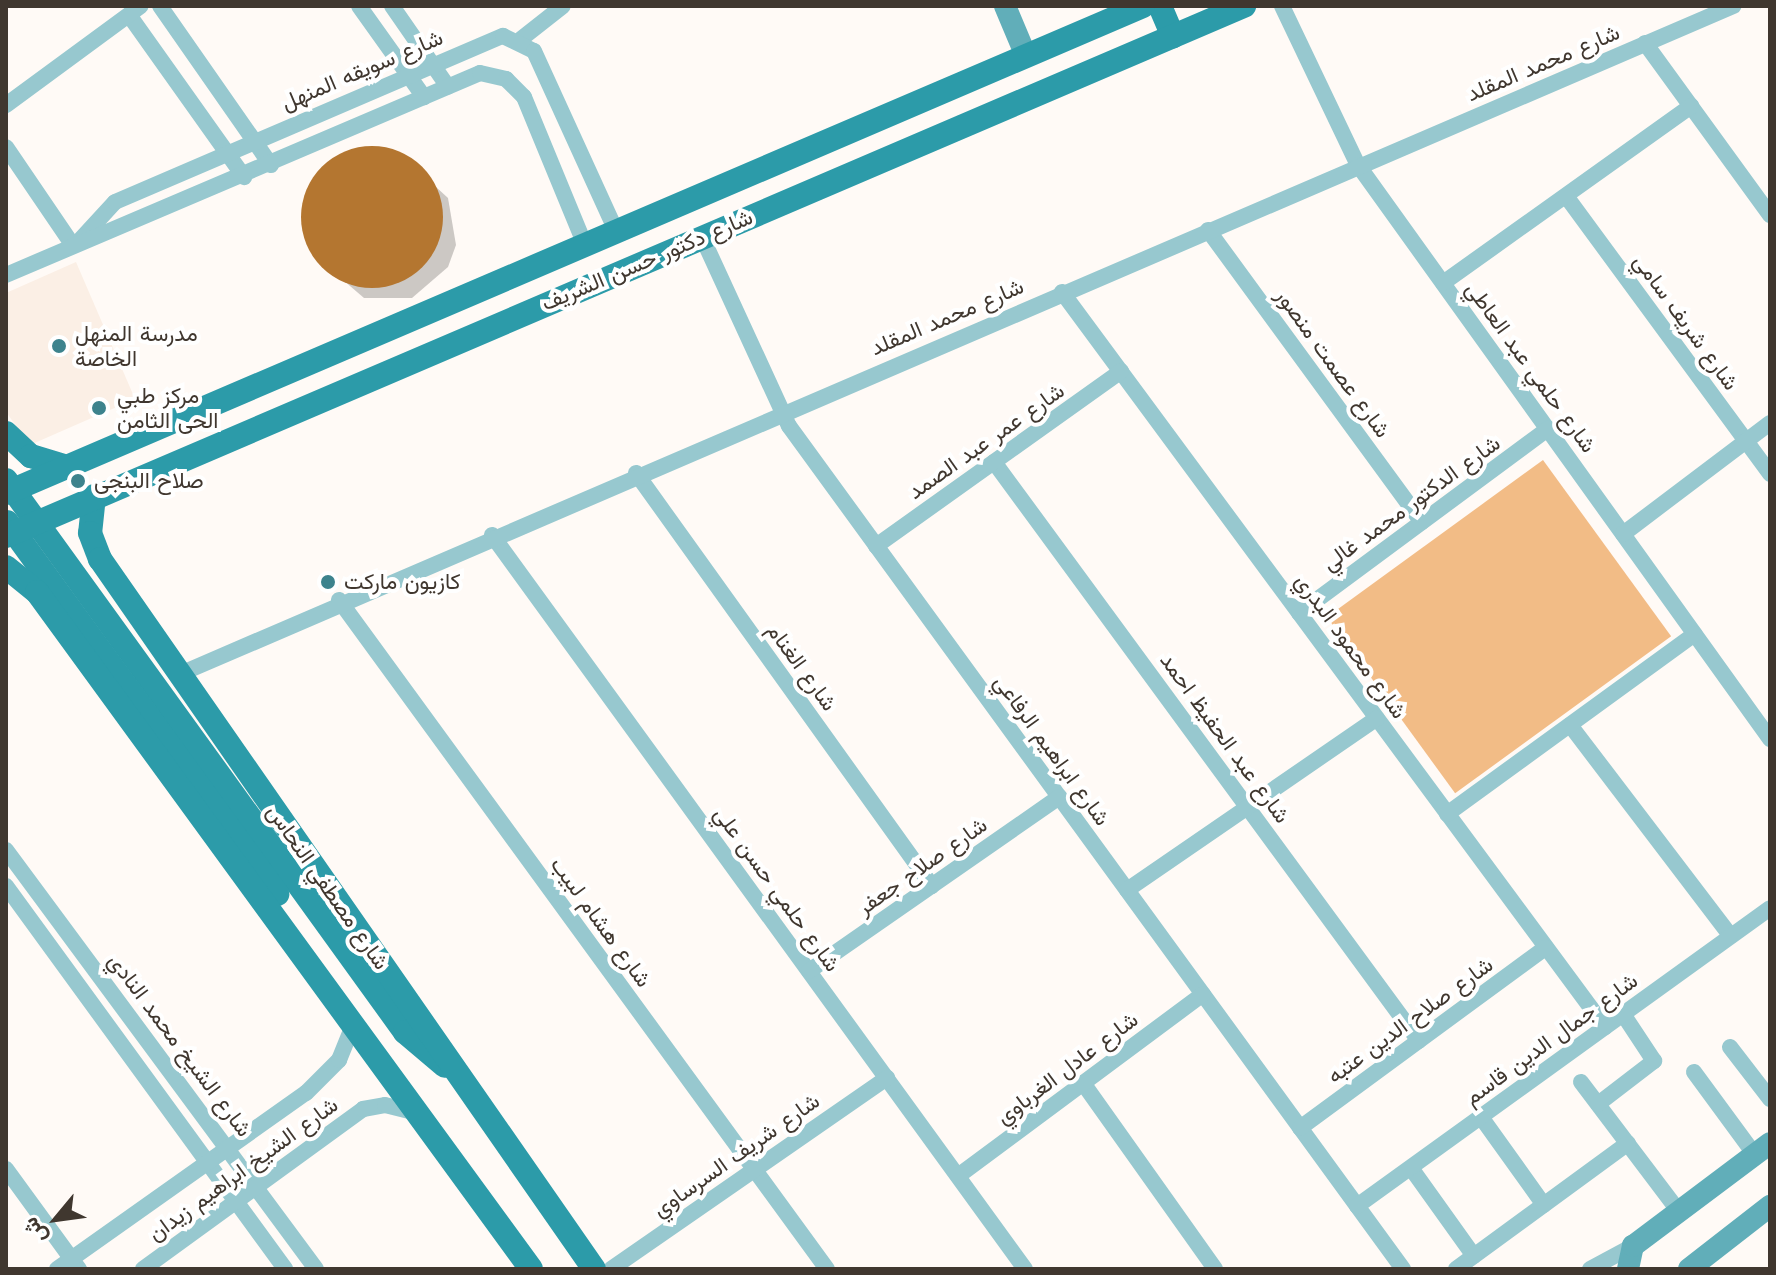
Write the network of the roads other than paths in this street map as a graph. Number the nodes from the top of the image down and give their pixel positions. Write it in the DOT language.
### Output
graph roads {
  1 [pos="160,6"];
  2 [pos="359,6"];
  3 [pos="392,6"];
  4 [pos="563,6"];
  5 [pos="1005,6"];
  6 [pos="1143,6"];
  7 [pos="1160,6"];
  8 [pos="1244,6"];
  9 [pos="1282,6"];
  10 [pos="1733,6"];
  11 [pos="135,11"];
  12 [pos="1173,36"];
  13 [pos="521,39"];
  14 [pos="1645,43"];
  15 [pos="1026,56"];
  16 [pos="433,64"];
  17 [pos="408,75"];
  18 [pos="448,87"];
  19 [pos="424,97"];
  20 [pos="6,105"];
  21 [pos="1691,106"];
  22 [pos="253,139"];
  23 [pos="6,147"];
  24 [pos="225,151"];
  25 [pos="271,165"];
  26 [pos="1358,165"];
  27 [pos="244,177"];
  28 [pos="1566,196"];
  29 [pos="1770,215"];
  30 [pos="1208,230"];
  31 [pos="616,231"];
  32 [pos="702,237"];
  33 [pos="76,242"];
  34 [pos="585,245"];
  35 [pos="6,275"];
  36 [pos="1443,283"];
  37 [pos="1062,292"];
  38 [pos="1121,371"];
  39 [pos="780,412"];
  40 [pos="1770,423"];
  41 [pos="1548,429"];
  42 [pos="6,433"];
  43 [pos="1745,441"];
  44 [pos="994,462"];
  45 [pos="66,467"];
  46 [pos="636,473"];
  47 [pos="1770,474"];
  48 [pos="6,480"];
  49 [pos="32,483"];
  50 [pos="6,493"];
  51 [pos="94,496"];
  52 [pos="50,515"];
  53 [pos="6,520"];
  54 [pos="1422,522"];
  55 [pos="1623,534"];
  56 [pos="492,535"];
  57 [pos="6,536"];
  58 [pos="876,546"];
  59 [pos="6,567"];
  60 [pos="124,594"];
  61 [pos="339,600"];
  62 [pos="1299,613"];
  63 [pos="60,623"];
  64 [pos="1695,634"];
  65 [pos="164,691"];
  66 [pos="1377,718"];
  67 [pos="1570,725"];
  68 [pos="1770,739"];
  69 [pos="1059,797"];
  70 [pos="1248,808"];
  71 [pos="1447,814"];
  72 [pos="6,850"];
  73 [pos="25,874"];
  74 [pos="6,885"];
  75 [pos="932,886"];
  76 [pos="1127,890"];
  77 [pos="1767,917"];
  78 [pos="1731,936"];
  79 [pos="1546,947"];
  80 [pos="809,971"];
  81 [pos="1203,994"];
  82 [pos="1623,1014"];
  83 [pos="353,1026"];
  84 [pos="1605,1027"];
  85 [pos="1419,1041"];
  86 [pos="1730,1047"];
  87 [pos="1694,1072"];
  88 [pos="887,1078"];
  89 [pos="1581,1082"];
  90 [pos="1083,1083"];
  91 [pos="1770,1099"];
  92 [pos="1598,1104"];
  93 [pos="416,1113"];
  94 [pos="1481,1117"];
  95 [pos="1300,1128"];
  96 [pos="1628,1143"];
  97 [pos="230,1149"];
  98 [pos="1763,1149"];
  99 [pos="209,1164"];
  100 [pos="1411,1168"];
  101 [pos="6,1169"];
  102 [pos="754,1169"];
  103 [pos="958,1176"];
  104 [pos="256,1187"];
  105 [pos="236,1202"];
  106 [pos="1544,1205"];
  107 [pos="1357,1206"];
  108 [pos="1770,1206"];
  109 [pos="1677,1209"];
  110 [pos="1633,1246"];
  111 [pos="1474,1256"];
  112 [pos="1696,1261"];
  113 [pos="75,1264"];
  114 [pos="57,1269"];
  115 [pos="143,1269"];
  116 [pos="285,1269"];
  117 [pos="316,1269"];
  118 [pos="531,1269"];
  119 [pos="594,1269"];
  120 [pos="611,1269"];
  121 [pos="827,1269"];
  122 [pos="1025,1269"];
  123 [pos="1215,1269"];
  124 [pos="1403,1269"];
  125 [pos="1456,1269"];
  126 [pos="1590,1269"];
  127 [pos="1628,1269"];
  1 -- 22 [label="street"];
  2 -- 17 [label="street"];
  3 -- 16 [label="street"];
  4 -- 13 [label="street"];
  5 -- 15 [label="street"];
  6 -- 15 [label="main road, شارع دكتور حسن الشريف"];
  7 -- 12 [label="main road"];
  8 -- 12 [label="main road, شارع دكتور حسن الشريف"];
  9 -- 26 [label="street, شارع حلمي عبد العاطي"];
  10 -- 14 [label="street, شارع محمد المقلد"];
  11 -- 20 [label="street"];
  11 -- 24 [label="street"];
  12 -- 32 [label="main road, شارع دكتور حسن الشريف"];
  13 -- 16 [label="street, شارع سويقه المنهل"];
  13 -- 31 [label="street"];
  14 -- 21 [label="street"];
  14 -- 26 [label="street, شارع محمد المقلد"];
  15 -- 31 [label="main road, شارع دكتور حسن الشريف"];
  16 -- 17 [label="street, شارع سويقه المنهل"];
  16 -- 18 [label="street"];
  17 -- 19 [label="street"];
  17 -- 22 [label="street, شارع سويقه المنهل"];
  18 -- 19 [label="street, شارع سويقه المنهل"];
  18 -- 34 [label="street, شارع سويقه المنهل"];
  19 -- 25 [label="street, شارع سويقه المنهل"];
  21 -- 28 [label="street"];
  21 -- 29 [label="street"];
  22 -- 24 [label="street, شارع سويقه المنهل"];
  22 -- 25 [label="street"];
  23 -- 33 [label="street"];
  24 -- 27 [label="street"];
  24 -- 33 [label="street, شارع سويقه المنهل"];
  25 -- 27 [label="street, شارع سويقه المنهل"];
  26 -- 30 [label="street, شارع محمد المقلد"];
  26 -- 36 [label="street, شارع حلمي عبد العاطي"];
  27 -- 33 [label="street, شارع سويقه المنهل"];
  28 -- 36 [label="street"];
  28 -- 43 [label="street, شارع شريف سامي"];
  30 -- 37 [label="street, شارع محمد المقلد"];
  30 -- 54 [label="street, شارع عصمت منصور"];
  31 -- 34 [label="main road, شارع دكتور حسن الشريف"];
  32 -- 39 [label="street, شارع ابراهيم الرفاعي"];
  32 -- 51 [label="main road, شارع دكتور حسن الشريف"];
  33 -- 35 [label="street, شارع سويقه المنهل"];
  34 -- 45 [label="main road, شارع دكتور حسن الشريف"];
  36 -- 41 [label="street, شارع حلمي عبد العاطي"];
  37 -- 38 [label="street, شارع محمود البدري"];
  37 -- 39 [label="street, شارع محمد المقلد"];
  38 -- 44 [label="street, شارع عمر عبد الصمد"];
  38 -- 62 [label="street, شارع محمود البدري"];
  39 -- 46 [label="street, شارع محمد المقلد"];
  39 -- 58 [label="street, شارع ابراهيم الرفاعي"];
  40 -- 43 [label="street"];
  41 -- 54 [label="street, شارع الدكتور محمد غالي"];
  41 -- 55 [label="street, شارع حلمي عبد العاطي"];
  42 -- 45 [label="main road"];
  43 -- 47 [label="street, شارع شريف سامي"];
  43 -- 55 [label="street"];
  44 -- 58 [label="street, شارع عمر عبد الصمد"];
  44 -- 70 [label="street, شارع عبد الحفيظ احمد"];
  45 -- 49 [label="main road, شارع دكتور حسن الشريف"];
  46 -- 56 [label="street, شارع محمد المقلد"];
  46 -- 75 [label="street, شارع الغنام"];
  48 -- 65 [label="main road"];
  49 -- 50 [label="main road, شارع دكتور حسن الشريف"];
  49 -- 52 [label="main road"];
  51 -- 52 [label="main road, شارع دكتور حسن الشريف"];
  51 -- 60 [label="main road, شارع مصطفي النحاس"];
  52 -- 57 [label="main road, شارع دكتور حسن الشريف"];
  53 -- 65 [label="main road"];
  54 -- 62 [label="street, شارع الدكتور محمد غالي"];
  55 -- 64 [label="street, شارع حلمي عبد العاطي"];
  56 -- 61 [label="street, شارع محمد المقلد"];
  56 -- 80 [label="street, شارع حلمي حسن علي"];
  58 -- 69 [label="street, شارع ابراهيم الرفاعي"];
  59 -- 63 [label="main road"];
  60 -- 63 [label="main road"];
  60 -- 65 [label="main road, شارع مصطفي النحاس"];
  61 -- 65 [label="street, شارع محمد المقلد"];
  61 -- 102 [label="street, شارع هشام لبيب"];
  62 -- 66 [label="street, شارع محمود البدري"];
  63 -- 83 [label="main road"];
  64 -- 67 [label="street"];
  64 -- 68 [label="street, شارع حلمي عبد العاطي"];
  65 -- 83 [label="main road"];
  65 -- 119 [label="main road, شارع مصطفي النحاس"];
  66 -- 70 [label="street"];
  66 -- 71 [label="street, شارع محمود البدري"];
  67 -- 71 [label="street"];
  67 -- 78 [label="street"];
  69 -- 75 [label="street, شارع صلاح جعفر"];
  69 -- 76 [label="street, شارع ابراهيم الرفاعي"];
  70 -- 76 [label="street"];
  70 -- 85 [label="street, شارع عبد الحفيظ احمد"];
  71 -- 79 [label="street, شارع محمود البدري"];
  72 -- 73 [label="street, شارع الشيخ محمد النادي"];
  73 -- 74 [label="street"];
  73 -- 97 [label="street, شارع الشيخ محمد النادي"];
  74 -- 99 [label="street, شارع الشيخ محمد النادي"];
  75 -- 80 [label="street, شارع صلاح جعفر"];
  76 -- 81 [label="street, شارع ابراهيم الرفاعي"];
  77 -- 78 [label="street, شارع جمال الدين قاسم"];
  78 -- 82 [label="street, شارع جمال الدين قاسم"];
  79 -- 84 [label="street, شارع محمود البدري"];
  79 -- 85 [label="street, شارع صلاح الدين عتبه"];
  80 -- 88 [label="street, شارع حلمي حسن علي"];
  81 -- 90 [label="street, شارع عادل الغرباوي"];
  81 -- 95 [label="street, شارع ابراهيم الرفاعي"];
  82 -- 84 [label="street, شارع جمال الدين قاسم"];
  82 -- 92 [label="street"];
  83 -- 93 [label="main road"];
  83 -- 97 [label="street, شارع الشيخ ابراهيم زيدان"];
  84 -- 94 [label="street, شارع جمال الدين قاسم"];
  85 -- 95 [label="street, شارع صلاح الدين عتبه"];
  86 -- 91 [label="street"];
  87 -- 98 [label="street"];
  88 -- 102 [label="street, شارع شريف السرساوي"];
  88 -- 103 [label="street, شارع حلمي حسن علي"];
  89 -- 92 [label="street"];
  90 -- 103 [label="street, شارع عادل الغرباوي"];
  90 -- 123 [label="street"];
  92 -- 96 [label="street"];
  93 -- 104 [label="street, شارع الشيخ ابراهيم زيدان"];
  93 -- 118 [label="main road"];
  94 -- 100 [label="street, شارع جمال الدين قاسم"];
  94 -- 106 [label="street"];
  95 -- 107 [label="street, شارع ابراهيم الرفاعي"];
  96 -- 106 [label="street"];
  96 -- 109 [label="street"];
  97 -- 99 [label="street, شارع الشيخ ابراهيم زيدان"];
  97 -- 104 [label="street, شارع الشيخ محمد النادي"];
  98 -- 109 [label="street"];
  99 -- 105 [label="street, شارع الشيخ محمد النادي"];
  99 -- 113 [label="street, شارع الشيخ ابراهيم زيدان"];
  100 -- 107 [label="street, شارع جمال الدين قاسم"];
  100 -- 111 [label="street"];
  101 -- 113 [label="street"];
  102 -- 120 [label="street, شارع شريف السرساوي"];
  102 -- 121 [label="street, شارع هشام لبيب"];
  103 -- 122 [label="street, شارع حلمي حسن علي"];
  104 -- 105 [label="street, شارع الشيخ ابراهيم زيدان"];
  104 -- 117 [label="street, شارع الشيخ محمد النادي"];
  105 -- 115 [label="street, شارع الشيخ ابراهيم زيدان"];
  105 -- 116 [label="street, شارع الشيخ محمد النادي"];
  106 -- 111 [label="street"];
  107 -- 124 [label="street, شارع ابراهيم الرفاعي"];
  108 -- 112 [label="street"];
  109 -- 110 [label="street"];
  110 -- 126 [label="street"];
  110 -- 127 [label="street"];
  111 -- 125 [label="street"];
  113 -- 114 [label="street, شارع الشيخ ابراهيم زيدان"];
}
